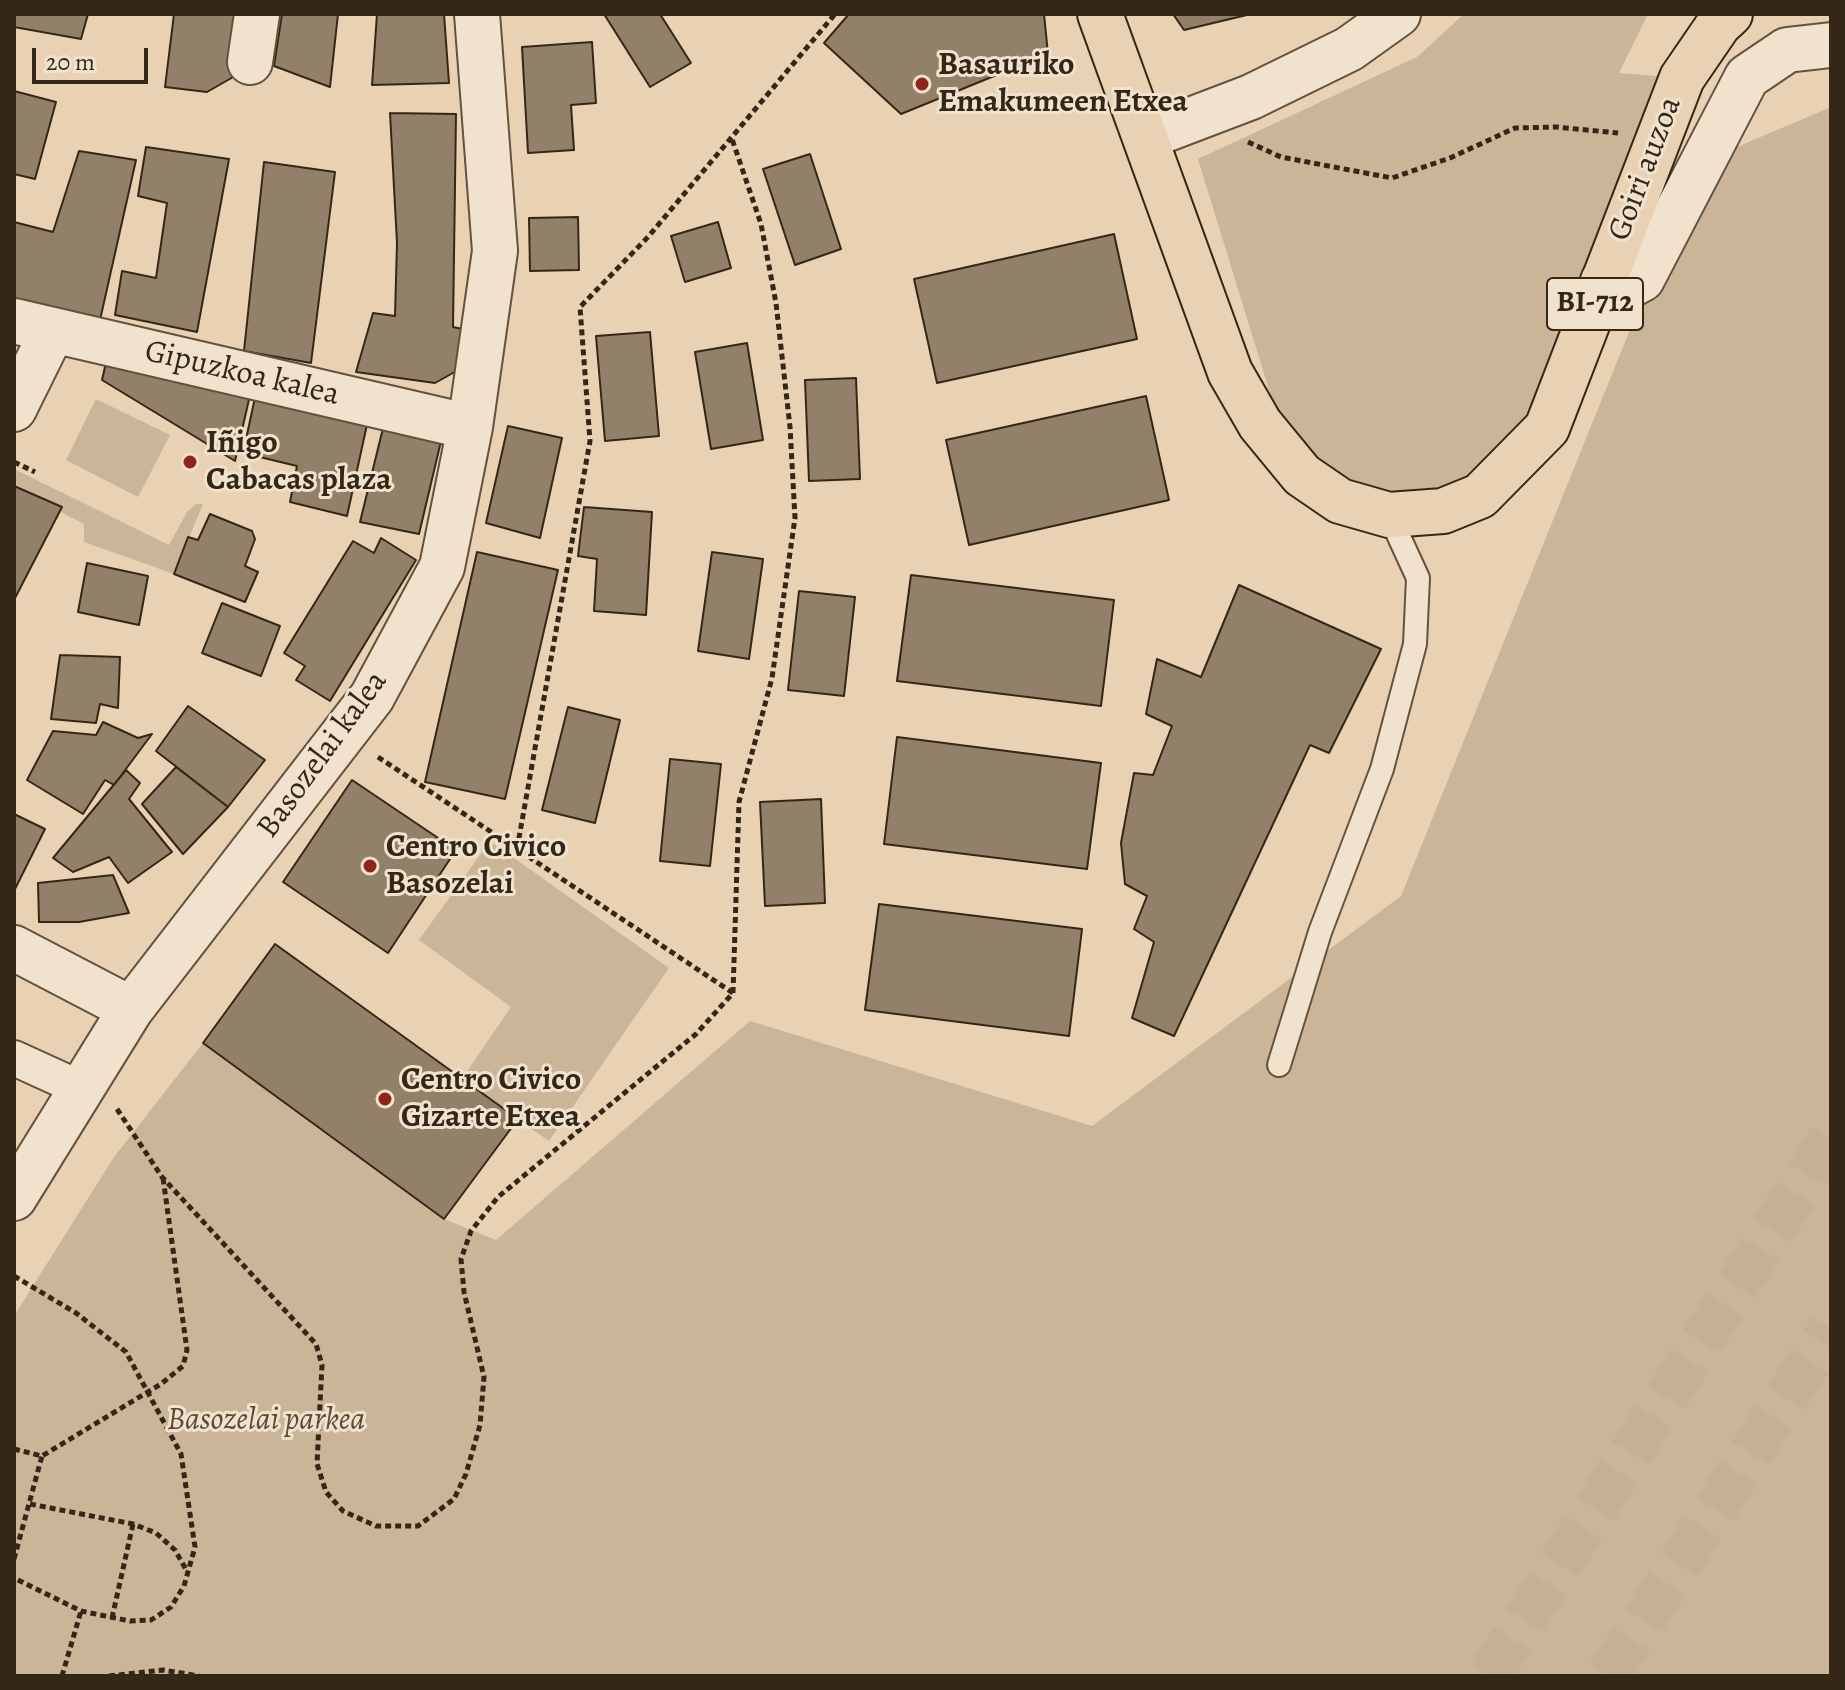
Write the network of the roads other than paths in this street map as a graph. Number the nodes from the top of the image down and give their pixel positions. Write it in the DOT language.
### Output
graph roads {
  1 [pos="257,14"];
  2 [pos="477,14"];
  3 [pos="1100,14"];
  4 [pos="1398,14"];
  5 [pos="1730,14"];
  6 [pos="1831,45"];
  7 [pos="250,62"];
  8 [pos="1146,137"];
  9 [pos="1603,281"];
  10 [pos="34,326"];
  11 [pos="14,409"];
  12 [pos="470,427"];
  13 [pos="1389,515"];
  14 [pos="14,948"];
  15 [pos="131,1009"];
  16 [pos="14,1058"];
  17 [pos="1279,1065"];
  18 [pos="82,1089"];
  19 [pos="14,1198"];
  1 -- 7 [label="street"];
  2 -- 12 [label="street, Basozelai kalea"];
  3 -- 8 [label="main road, BI-712"];
  4 -- 8 [label="street"];
  5 -- 9 [label="main road, Goiri auzoa / BI-712"];
  6 -- 9 [label="street"];
  8 -- 13 [label="main road, BI-712"];
  9 -- 13 [label="main road, Goiri auzoa / BI-712"];
  10 -- 11 [label="street"];
  10 -- 12 [label="street, Gipuzkoa kalea"];
  12 -- 15 [label="street, Basozelai kalea"];
  13 -- 17 [label="lane"];
  14 -- 15 [label="street"];
  15 -- 18 [label="street, Basozelai kalea"];
  16 -- 18 [label="street"];
  18 -- 19 [label="street, Basozelai kalea"];
}
